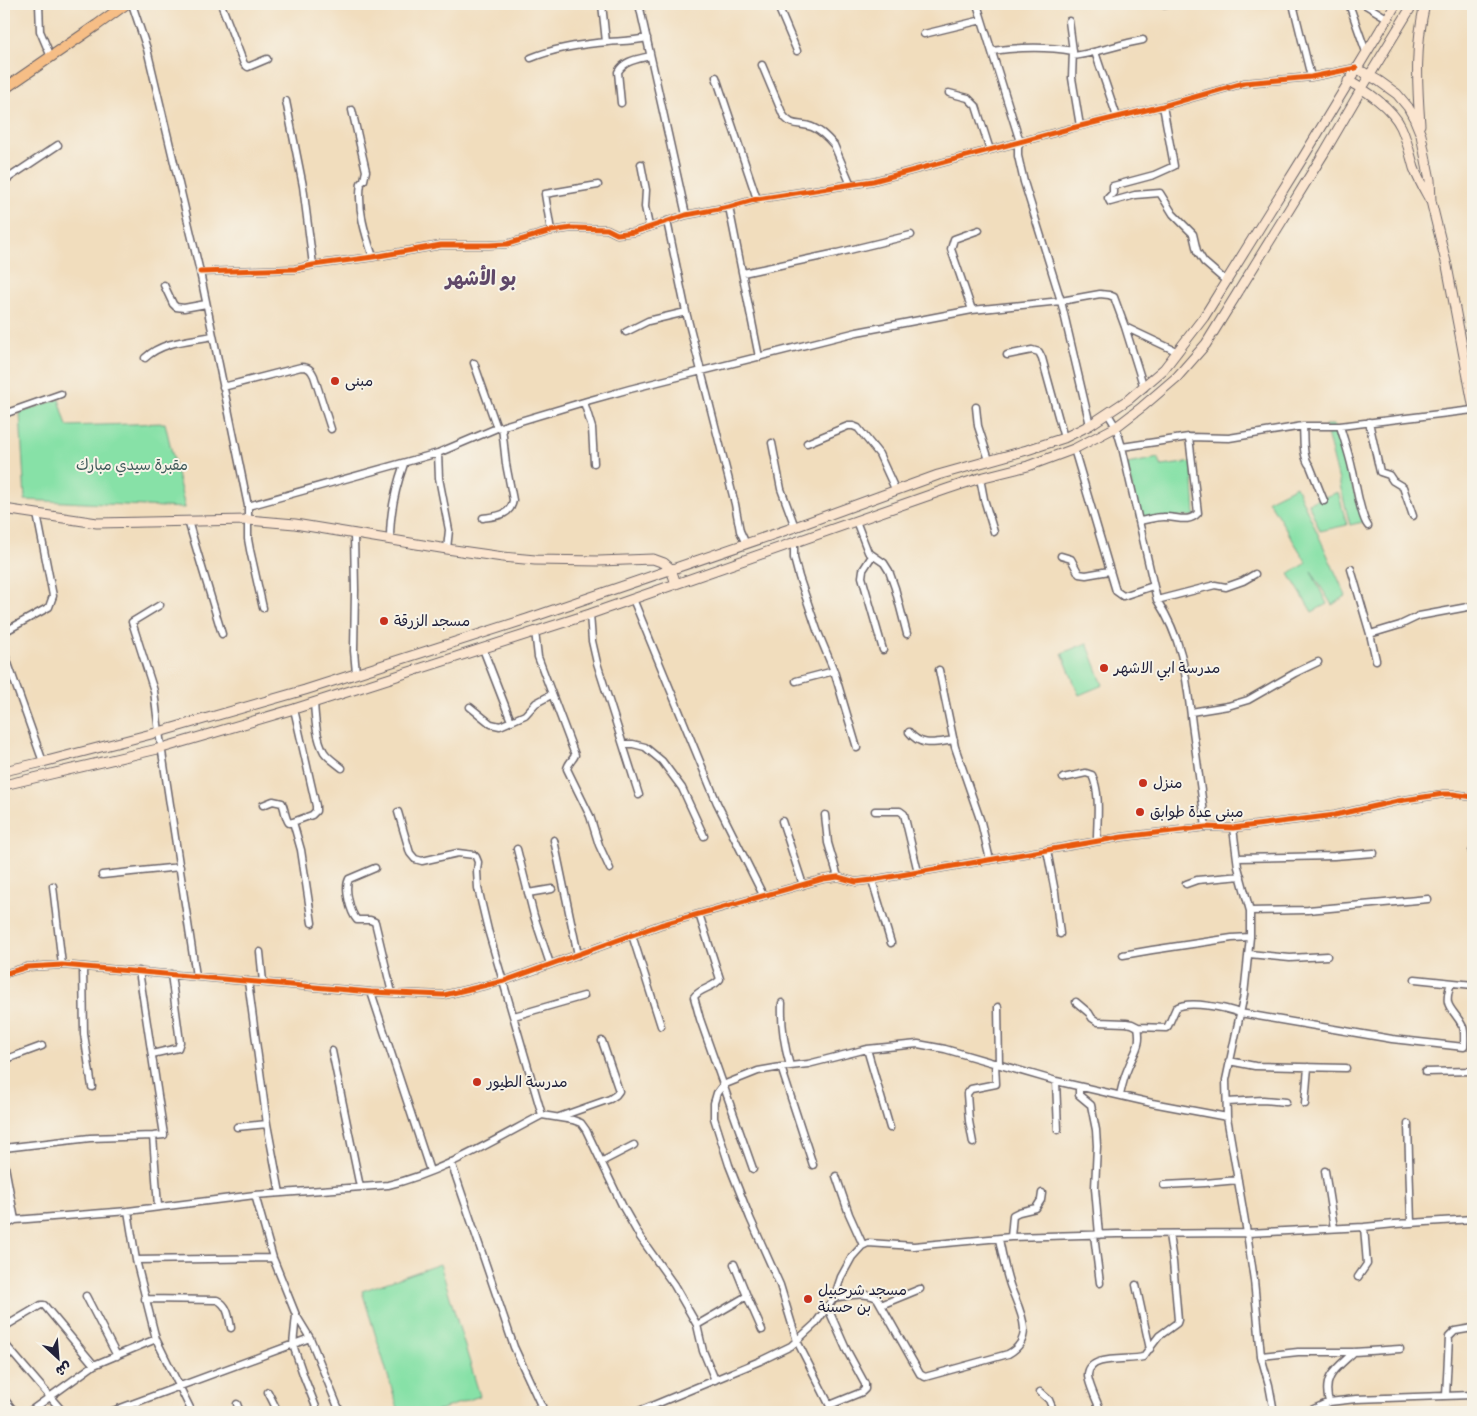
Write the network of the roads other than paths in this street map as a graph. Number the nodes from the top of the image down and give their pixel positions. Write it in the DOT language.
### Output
graph roads {
  1 [pos="39,4"];
  2 [pos="126,4"];
  3 [pos="132,4"];
  4 [pos="221,4"];
  5 [pos="602,4"];
  6 [pos="639,4"];
  7 [pos="777,4"];
  8 [pos="977,4"];
  9 [pos="1162,4"];
  10 [pos="1173,4"];
  11 [pos="1294,4"];
  12 [pos="1349,4"];
  13 [pos="1364,4"];
  14 [pos="1396,4"];
  15 [pos="1413,4"];
  16 [pos="1425,4"];
  17 [pos="1387,18"];
  18 [pos="982,20"];
  19 [pos="1069,21"];
  20 [pos="924,34"];
  21 [pos="647,38"];
  22 [pos="1143,40"];
  23 [pos="606,42"];
  24 [pos="797,51"];
  25 [pos="992,51"];
  26 [pos="1095,52"];
  27 [pos="1366,52"];
  28 [pos="1073,54"];
  29 [pos="650,56"];
  30 [pos="51,57"];
  31 [pos="531,58"];
  32 [pos="267,59"];
  33 [pos="762,65"];
  34 [pos="1356,68"];
  35 [pos="1333,74"];
  36 [pos="1369,75"];
  37 [pos="716,76"];
  38 [pos="1311,77"];
  39 [pos="1348,81"];
  40 [pos="1362,88"];
  41 [pos="4,89"];
  42 [pos="949,93"];
  43 [pos="286,101"];
  44 [pos="621,103"];
  45 [pos="1163,106"];
  46 [pos="352,110"];
  47 [pos="1117,117"];
  48 [pos="1080,126"];
  49 [pos="1421,135"];
  50 [pos="1020,142"];
  51 [pos="58,145"];
  52 [pos="990,150"];
  53 [pos="641,164"];
  54 [pos="4,181"];
  55 [pos="598,185"];
  56 [pos="851,185"];
  57 [pos="758,199"];
  58 [pos="1431,201"];
  59 [pos="729,207"];
  60 [pos="686,215"];
  61 [pos="667,221"];
  62 [pos="649,226"];
  63 [pos="979,230"];
  64 [pos="551,231"];
  65 [pos="911,235"];
  66 [pos="373,257"];
  67 [pos="313,265"];
  68 [pos="200,272"];
  69 [pos="743,273"];
  70 [pos="1226,281"];
  71 [pos="164,285"];
  72 [pos="1061,301"];
  73 [pos="206,304"];
  74 [pos="972,310"];
  75 [pos="686,312"];
  76 [pos="1125,326"];
  77 [pos="626,332"];
  78 [pos="213,336"];
  79 [pos="1178,352"];
  80 [pos="1007,356"];
  81 [pos="759,357"];
  82 [pos="145,358"];
  83 [pos="474,363"];
  84 [pos="701,372"];
  85 [pos="223,387"];
  86 [pos="1144,388"];
  87 [pos="61,394"];
  88 [pos="584,402"];
  89 [pos="1473,404"];
  90 [pos="976,408"];
  91 [pos="1473,410"];
  92 [pos="4,414"];
  93 [pos="1108,414"];
  94 [pos="1369,422"];
  95 [pos="1090,425"];
  96 [pos="1303,426"];
  97 [pos="1340,426"];
  98 [pos="500,427"];
  99 [pos="1116,427"];
  100 [pos="330,430"];
  101 [pos="1189,437"];
  102 [pos="1064,438"];
  103 [pos="772,443"];
  104 [pos="808,443"];
  105 [pos="1122,447"];
  106 [pos="1074,449"];
  107 [pos="438,454"];
  108 [pos="989,460"];
  109 [pos="594,463"];
  110 [pos="404,464"];
  111 [pos="980,478"];
  112 [pos="895,490"];
  113 [pos="1324,501"];
  114 [pos="248,506"];
  115 [pos="4,509"];
  116 [pos="37,514"];
  117 [pos="1413,516"];
  118 [pos="483,518"];
  119 [pos="248,520"];
  120 [pos="188,521"];
  121 [pos="856,521"];
  122 [pos="1139,521"];
  123 [pos="1368,526"];
  124 [pos="795,527"];
  125 [pos="994,532"];
  126 [pos="354,533"];
  127 [pos="390,539"];
  128 [pos="794,543"];
  129 [pos="746,544"];
  130 [pos="447,548"];
  131 [pos="872,556"];
  132 [pos="1061,556"];
  133 [pos="671,569"];
  134 [pos="1351,569"];
  135 [pos="1109,571"];
  136 [pos="1256,574"];
  137 [pos="676,584"];
  138 [pos="1154,586"];
  139 [pos="633,599"];
  140 [pos="1156,600"];
  141 [pos="160,605"];
  142 [pos="1473,606"];
  143 [pos="262,608"];
  144 [pos="590,614"];
  145 [pos="535,631"];
  146 [pos="4,632"];
  147 [pos="222,634"];
  148 [pos="907,634"];
  149 [pos="1370,634"];
  150 [pos="483,649"];
  151 [pos="883,650"];
  152 [pos="4,652"];
  153 [pos="1376,660"];
  154 [pos="1318,662"];
  155 [pos="939,670"];
  156 [pos="834,671"];
  157 [pos="356,673"];
  158 [pos="796,681"];
  159 [pos="551,695"];
  160 [pos="314,702"];
  161 [pos="470,707"];
  162 [pos="294,709"];
  163 [pos="1191,712"];
  164 [pos="511,721"];
  165 [pos="159,732"];
  166 [pos="909,732"];
  167 [pos="954,740"];
  168 [pos="624,744"];
  169 [pos="162,748"];
  170 [pos="857,748"];
  171 [pos="43,762"];
  172 [pos="342,768"];
  173 [pos="4,771"];
  174 [pos="1063,778"];
  175 [pos="4,785"];
  176 [pos="639,795"];
  177 [pos="1473,797"];
  178 [pos="263,805"];
  179 [pos="875,811"];
  180 [pos="398,812"];
  181 [pos="825,815"];
  182 [pos="782,821"];
  183 [pos="293,822"];
  184 [pos="1206,827"];
  185 [pos="1233,828"];
  186 [pos="704,836"];
  187 [pos="554,840"];
  188 [pos="1097,840"];
  189 [pos="517,849"];
  190 [pos="1046,850"];
  191 [pos="1374,853"];
  192 [pos="1237,858"];
  193 [pos="990,860"];
  194 [pos="180,867"];
  195 [pos="375,868"];
  196 [pos="610,870"];
  197 [pos="918,872"];
  198 [pos="102,875"];
  199 [pos="1241,876"];
  200 [pos="838,877"];
  201 [pos="872,880"];
  202 [pos="803,884"];
  203 [pos="1186,884"];
  204 [pos="53,886"];
  205 [pos="552,889"];
  206 [pos="528,893"];
  207 [pos="763,895"];
  208 [pos="1428,899"];
  209 [pos="1250,911"];
  210 [pos="700,914"];
  211 [pos="312,923"];
  212 [pos="1060,934"];
  213 [pos="632,935"];
  214 [pos="1250,937"];
  215 [pos="891,943"];
  216 [pos="260,952"];
  217 [pos="1249,954"];
  218 [pos="578,955"];
  219 [pos="1124,955"];
  220 [pos="1327,956"];
  221 [pos="550,964"];
  222 [pos="62,965"];
  223 [pos="83,967"];
  224 [pos="139,971"];
  225 [pos="4,974"];
  226 [pos="171,974"];
  227 [pos="196,976"];
  228 [pos="1415,979"];
  229 [pos="248,981"];
  230 [pos="504,981"];
  231 [pos="263,982"];
  232 [pos="1451,983"];
  233 [pos="1473,985"];
  234 [pos="371,992"];
  235 [pos="392,993"];
  236 [pos="584,996"];
  237 [pos="1076,1002"];
  238 [pos="782,1004"];
  239 [pos="998,1007"];
  240 [pos="1240,1013"];
  241 [pos="514,1016"];
  242 [pos="661,1026"];
  243 [pos="1138,1027"];
  244 [pos="602,1041"];
  245 [pos="42,1046"];
  246 [pos="866,1049"];
  247 [pos="332,1051"];
  248 [pos="152,1054"];
  249 [pos="4,1060"];
  250 [pos="1229,1061"];
  251 [pos="997,1064"];
  252 [pos="790,1066"];
  253 [pos="781,1067"];
  254 [pos="1308,1067"];
  255 [pos="1346,1068"];
  256 [pos="1473,1071"];
  257 [pos="1425,1072"];
  258 [pos="1056,1081"];
  259 [pos="723,1085"];
  260 [pos="92,1087"];
  261 [pos="1079,1087"];
  262 [pos="1120,1095"];
  263 [pos="1227,1102"];
  264 [pos="1286,1102"];
  265 [pos="1305,1104"];
  266 [pos="542,1115"];
  267 [pos="1227,1117"];
  268 [pos="556,1118"];
  269 [pos="267,1124"];
  270 [pos="1408,1124"];
  271 [pos="237,1127"];
  272 [pos="890,1128"];
  273 [pos="1058,1130"];
  274 [pos="153,1136"];
  275 [pos="974,1143"];
  276 [pos="634,1145"];
  277 [pos="4,1148"];
  278 [pos="4,1161"];
  279 [pos="451,1162"];
  280 [pos="602,1162"];
  281 [pos="813,1165"];
  282 [pos="753,1169"];
  283 [pos="430,1171"];
  284 [pos="1325,1171"];
  285 [pos="836,1176"];
  286 [pos="1238,1180"];
  287 [pos="1164,1185"];
  288 [pos="360,1187"];
  289 [pos="280,1193"];
  290 [pos="1042,1193"];
  291 [pos="255,1195"];
  292 [pos="158,1207"];
  293 [pos="128,1211"];
  294 [pos="1473,1219"];
  295 [pos="15,1220"];
  296 [pos="1411,1223"];
  297 [pos="4,1226"];
  298 [pos="1364,1227"];
  299 [pos="1334,1228"];
  300 [pos="1247,1233"];
  301 [pos="1169,1234"];
  302 [pos="1097,1235"];
  303 [pos="1011,1237"];
  304 [pos="999,1238"];
  305 [pos="863,1245"];
  306 [pos="273,1258"];
  307 [pos="136,1260"];
  308 [pos="734,1264"];
  309 [pos="1358,1277"];
  310 [pos="1100,1283"];
  311 [pos="1136,1285"];
  312 [pos="920,1289"];
  313 [pos="86,1296"];
  314 [pos="747,1296"];
  315 [pos="834,1298"];
  316 [pos="146,1299"];
  317 [pos="881,1305"];
  318 [pos="827,1306"];
  319 [pos="296,1315"];
  320 [pos="697,1325"];
  321 [pos="4,1327"];
  322 [pos="232,1328"];
  323 [pos="1473,1328"];
  324 [pos="762,1330"];
  325 [pos="310,1338"];
  326 [pos="156,1339"];
  327 [pos="797,1341"];
  328 [pos="4,1343"];
  329 [pos="293,1345"];
  330 [pos="1150,1349"];
  331 [pos="1400,1349"];
  332 [pos="1354,1352"];
  333 [pos="117,1356"];
  334 [pos="1262,1356"];
  335 [pos="94,1365"];
  336 [pos="715,1380"];
  337 [pos="178,1386"];
  338 [pos="268,1392"];
  339 [pos="1040,1392"];
  340 [pos="1473,1395"];
  341 [pos="50,1396"];
  342 [pos="1446,1396"];
  343 [pos="4,1399"];
  344 [pos="1329,1402"];
  345 [pos="237,1404"];
  346 [pos="830,1405"];
  347 [pos="543,1409"];
  348 [pos="15,1412"];
  349 [pos="29,1412"];
  350 [pos="63,1412"];
  351 [pos="110,1412"];
  352 [pos="192,1412"];
  353 [pos="240,1412"];
  354 [pos="278,1412"];
  355 [pos="318,1412"];
  356 [pos="340,1412"];
  357 [pos="532,1412"];
  358 [pos="637,1412"];
  359 [pos="833,1412"];
  360 [pos="1054,1412"];
  361 [pos="1101,1412"];
  362 [pos="1266,1412"];
  363 [pos="1274,1412"];
  364 [pos="1307,1412"];
  1 -- 30 [label="street"];
  2 -- 30 [label="main road"];
  3 -- 68 [label="street"];
  4 -- 32 [label="street"];
  5 -- 23 [label="street"];
  6 -- 21 [label="street"];
  7 -- 24 [label="street"];
  8 -- 18 [label="street"];
  9 -- 10 [label="street"];
  11 -- 38 [label="street"];
  12 -- 27 [label="street"];
  13 -- 17 [label="street"];
  14 -- 17 [label="main road"];
  15 -- 36 [label="main road"];
  16 -- 49 [label="main road"];
  17 -- 27 [label="main road"];
  18 -- 20 [label="street"];
  18 -- 25 [label="street"];
  19 -- 28 [label="street"];
  21 -- 23 [label="street"];
  21 -- 29 [label="street"];
  22 -- 26 [label="street"];
  23 -- 31 [label="street"];
  25 -- 28 [label="street"];
  25 -- 50 [label="street"];
  26 -- 28 [label="street"];
  26 -- 47 [label="street"];
  27 -- 34 [label="main road"];
  28 -- 48 [label="street"];
  29 -- 44 [label="street"];
  29 -- 60 [label="street"];
  30 -- 41 [label="main road"];
  33 -- 56 [label="street"];
  34 -- 35 [label="street"];
  34 -- 36 [label="main road"];
  34 -- 39 [label="main road"];
  35 -- 38 [label="street"];
  35 -- 39 [label="street"];
  36 -- 40 [label="main road"];
  36 -- 49 [label="main road"];
  37 -- 57 [label="street"];
  38 -- 45 [label="street"];
  39 -- 40 [label="main road"];
  39 -- 70 [label="main road"];
  40 -- 58 [label="main road"];
  40 -- 99 [label="main road"];
  42 -- 52 [label="street"];
  43 -- 67 [label="street"];
  45 -- 47 [label="street"];
  45 -- 70 [label="street"];
  46 -- 66 [label="street"];
  47 -- 48 [label="street"];
  48 -- 50 [label="street"];
  49 -- 58 [label="main road"];
  50 -- 52 [label="street"];
  50 -- 72 [label="street"];
  51 -- 54 [label="street"];
  52 -- 56 [label="street"];
  53 -- 62 [label="street"];
  55 -- 64 [label="street"];
  56 -- 57 [label="street"];
  57 -- 59 [label="street"];
  58 -- 89 [label="main road"];
  59 -- 60 [label="street"];
  59 -- 69 [label="street"];
  60 -- 61 [label="street"];
  61 -- 62 [label="street"];
  61 -- 75 [label="street"];
  62 -- 64 [label="street"];
  63 -- 74 [label="street"];
  64 -- 66 [label="street"];
  65 -- 69 [label="street"];
  66 -- 67 [label="street"];
  67 -- 68 [label="street"];
  68 -- 73 [label="street"];
  69 -- 81 [label="street"];
  70 -- 79 [label="main road"];
  71 -- 73 [label="street"];
  72 -- 74 [label="street"];
  72 -- 76 [label="street"];
  72 -- 95 [label="street"];
  73 -- 78 [label="street"];
  74 -- 81 [label="street"];
  75 -- 77 [label="street"];
  75 -- 84 [label="street"];
  76 -- 79 [label="street"];
  76 -- 86 [label="street"];
  78 -- 82 [label="street"];
  78 -- 85 [label="street"];
  79 -- 86 [label="main road"];
  80 -- 102 [label="street"];
  81 -- 84 [label="street"];
  83 -- 98 [label="street"];
  84 -- 88 [label="street"];
  84 -- 129 [label="street"];
  85 -- 100 [label="street"];
  85 -- 114 [label="street"];
  86 -- 93 [label="main road"];
  87 -- 92 [label="street"];
  88 -- 98 [label="street"];
  88 -- 109 [label="street"];
  90 -- 108 [label="street"];
  91 -- 94 [label="street"];
  93 -- 95 [label="main road"];
  93 -- 99 [label="street"];
  94 -- 97 [label="street"];
  94 -- 117 [label="street"];
  95 -- 102 [label="main road"];
  96 -- 97 [label="street"];
  96 -- 101 [label="street"];
  96 -- 113 [label="street"];
  97 -- 123 [label="street"];
  98 -- 107 [label="street"];
  98 -- 118 [label="street"];
  99 -- 105 [label="street"];
  99 -- 106 [label="main road"];
  101 -- 105 [label="street"];
  101 -- 122 [label="street"];
  102 -- 108 [label="main road"];
  103 -- 124 [label="street"];
  104 -- 112 [label="street"];
  105 -- 122 [label="street"];
  106 -- 111 [label="main road"];
  106 -- 135 [label="street"];
  107 -- 110 [label="street"];
  107 -- 130 [label="street"];
  108 -- 112 [label="main road"];
  110 -- 114 [label="street"];
  110 -- 127 [label="street"];
  111 -- 121 [label="main road"];
  111 -- 125 [label="street"];
  112 -- 124 [label="main road"];
  114 -- 119 [label="street"];
  115 -- 116 [label="main road"];
  116 -- 120 [label="main road"];
  116 -- 146 [label="street"];
  119 -- 120 [label="main road"];
  119 -- 126 [label="main road"];
  119 -- 143 [label="street"];
  120 -- 147 [label="street"];
  121 -- 128 [label="main road"];
  121 -- 131 [label="street"];
  122 -- 138 [label="street"];
  124 -- 129 [label="main road"];
  126 -- 127 [label="main road"];
  126 -- 157 [label="street"];
  127 -- 130 [label="main road"];
  128 -- 137 [label="main road"];
  128 -- 156 [label="street"];
  129 -- 133 [label="main road"];
  130 -- 133 [label="main road"];
  131 -- 148 [label="street"];
  131 -- 151 [label="street"];
  132 -- 135 [label="street"];
  133 -- 137 [label="main road"];
  133 -- 157 [label="main road"];
  134 -- 149 [label="street"];
  135 -- 138 [label="street"];
  136 -- 140 [label="street"];
  137 -- 139 [label="main road"];
  138 -- 140 [label="street"];
  139 -- 144 [label="main road"];
  139 -- 207 [label="street"];
  140 -- 163 [label="street"];
  141 -- 165 [label="street"];
  142 -- 149 [label="street"];
  144 -- 145 [label="main road"];
  144 -- 168 [label="street"];
  145 -- 150 [label="main road"];
  145 -- 159 [label="street"];
  149 -- 153 [label="street"];
  150 -- 160 [label="main road"];
  150 -- 164 [label="street"];
  152 -- 171 [label="street"];
  154 -- 163 [label="street"];
  155 -- 167 [label="street"];
  156 -- 158 [label="street"];
  156 -- 170 [label="street"];
  157 -- 165 [label="main road"];
  159 -- 164 [label="street"];
  159 -- 196 [label="street"];
  160 -- 162 [label="main road"];
  160 -- 172 [label="street"];
  161 -- 164 [label="street"];
  162 -- 169 [label="main road"];
  162 -- 183 [label="street"];
  163 -- 184 [label="street"];
  165 -- 169 [label="street"];
  165 -- 171 [label="main road"];
  166 -- 167 [label="street"];
  167 -- 193 [label="street"];
  168 -- 176 [label="street"];
  168 -- 186 [label="street"];
  169 -- 175 [label="main road"];
  169 -- 194 [label="street"];
  171 -- 173 [label="main road"];
  174 -- 188 [label="street"];
  177 -- 185 [label="street"];
  178 -- 183 [label="street"];
  179 -- 197 [label="street"];
  180 -- 230 [label="street"];
  181 -- 200 [label="street"];
  182 -- 202 [label="street"];
  183 -- 211 [label="street"];
  184 -- 185 [label="street"];
  184 -- 188 [label="street"];
  185 -- 192 [label="street"];
  187 -- 218 [label="street"];
  188 -- 190 [label="street"];
  189 -- 206 [label="street"];
  190 -- 193 [label="street"];
  190 -- 212 [label="street"];
  191 -- 192 [label="street"];
  192 -- 199 [label="street"];
  193 -- 197 [label="street"];
  194 -- 198 [label="street"];
  194 -- 227 [label="street"];
  195 -- 235 [label="street"];
  197 -- 201 [label="street"];
  199 -- 203 [label="street"];
  199 -- 209 [label="street"];
  200 -- 201 [label="street"];
  200 -- 202 [label="street"];
  201 -- 215 [label="street"];
  202 -- 207 [label="street"];
  204 -- 222 [label="street"];
  205 -- 206 [label="street"];
  206 -- 221 [label="street"];
  207 -- 210 [label="street"];
  208 -- 209 [label="street"];
  209 -- 214 [label="street"];
  210 -- 213 [label="street"];
  210 -- 259 [label="street"];
  213 -- 218 [label="street"];
  213 -- 242 [label="street"];
  214 -- 217 [label="street"];
  214 -- 219 [label="street"];
  216 -- 231 [label="street"];
  217 -- 220 [label="street"];
  217 -- 240 [label="street"];
  218 -- 221 [label="street"];
  221 -- 230 [label="street"];
  222 -- 223 [label="street"];
  222 -- 225 [label="street"];
  223 -- 224 [label="street"];
  223 -- 260 [label="street"];
  224 -- 226 [label="street"];
  224 -- 248 [label="street"];
  226 -- 227 [label="street"];
  226 -- 248 [label="street"];
  227 -- 229 [label="street"];
  228 -- 232 [label="street"];
  229 -- 231 [label="street"];
  229 -- 269 [label="street"];
  230 -- 235 [label="street"];
  230 -- 241 [label="street"];
  231 -- 234 [label="street"];
  232 -- 233 [label="street"];
  232 -- 240 [label="street"];
  234 -- 235 [label="street"];
  234 -- 283 [label="street"];
  236 -- 241 [label="street"];
  237 -- 243 [label="street"];
  238 -- 252 [label="street"];
  239 -- 251 [label="street"];
  240 -- 243 [label="street"];
  240 -- 250 [label="street"];
  241 -- 266 [label="street"];
  243 -- 262 [label="street"];
  244 -- 268 [label="street"];
  245 -- 249 [label="street"];
  246 -- 251 [label="street"];
  246 -- 252 [label="street"];
  246 -- 272 [label="street"];
  247 -- 288 [label="street"];
  248 -- 274 [label="street"];
  250 -- 254 [label="street"];
  250 -- 263 [label="street"];
  251 -- 258 [label="street"];
  251 -- 275 [label="street"];
  252 -- 253 [label="street"];
  253 -- 259 [label="street"];
  253 -- 281 [label="street"];
  254 -- 255 [label="street"];
  254 -- 265 [label="street"];
  256 -- 257 [label="street"];
  258 -- 261 [label="street"];
  258 -- 273 [label="street"];
  259 -- 282 [label="street"];
  259 -- 327 [label="street"];
  261 -- 262 [label="street"];
  261 -- 302 [label="street"];
  262 -- 267 [label="street"];
  263 -- 264 [label="street"];
  263 -- 267 [label="street"];
  266 -- 268 [label="street"];
  266 -- 279 [label="street"];
  267 -- 286 [label="street"];
  268 -- 280 [label="street"];
  269 -- 271 [label="street"];
  269 -- 289 [label="street"];
  270 -- 296 [label="street"];
  274 -- 277 [label="street"];
  274 -- 292 [label="street"];
  276 -- 280 [label="street"];
  278 -- 295 [label="street"];
  279 -- 283 [label="street"];
  279 -- 347 [label="street"];
  280 -- 320 [label="street"];
  283 -- 288 [label="street"];
  284 -- 299 [label="street"];
  285 -- 305 [label="street"];
  286 -- 287 [label="street"];
  286 -- 300 [label="street"];
  288 -- 289 [label="street"];
  289 -- 291 [label="street"];
  290 -- 303 [label="street"];
  291 -- 292 [label="street"];
  291 -- 306 [label="street"];
  292 -- 293 [label="street"];
  293 -- 295 [label="street"];
  293 -- 307 [label="street"];
  294 -- 296 [label="street"];
  295 -- 297 [label="street"];
  296 -- 298 [label="street"];
  298 -- 299 [label="street"];
  298 -- 309 [label="street"];
  299 -- 300 [label="street"];
  300 -- 301 [label="street"];
  300 -- 334 [label="street"];
  301 -- 302 [label="street"];
  301 -- 330 [label="street"];
  302 -- 303 [label="street"];
  302 -- 310 [label="street"];
  303 -- 304 [label="street"];
  304 -- 305 [label="street"];
  304 -- 317 [label="street"];
  305 -- 315 [label="street"];
  306 -- 307 [label="street"];
  306 -- 319 [label="street"];
  307 -- 316 [label="street"];
  308 -- 314 [label="street"];
  311 -- 330 [label="street"];
  312 -- 317 [label="street"];
  313 -- 333 [label="street"];
  314 -- 320 [label="street"];
  314 -- 324 [label="street"];
  315 -- 317 [label="street"];
  315 -- 318 [label="street"];
  316 -- 322 [label="street"];
  316 -- 326 [label="street"];
  318 -- 327 [label="street"];
  318 -- 346 [label="street"];
  319 -- 325 [label="street"];
  319 -- 329 [label="street"];
  320 -- 336 [label="street"];
  321 -- 335 [label="street"];
  323 -- 342 [label="street"];
  325 -- 329 [label="street"];
  325 -- 356 [label="street"];
  326 -- 333 [label="street"];
  326 -- 337 [label="street"];
  327 -- 336 [label="street"];
  327 -- 346 [label="street"];
  328 -- 341 [label="street"];
  329 -- 337 [label="street"];
  329 -- 355 [label="street"];
  330 -- 361 [label="street"];
  331 -- 332 [label="street"];
  332 -- 334 [label="street"];
  332 -- 344 [label="street"];
  333 -- 335 [label="street"];
  334 -- 363 [label="street"];
  335 -- 341 [label="street"];
  336 -- 358 [label="street"];
  337 -- 351 [label="street"];
  337 -- 352 [label="street"];
  338 -- 354 [label="street"];
  339 -- 360 [label="street"];
  340 -- 342 [label="street"];
  341 -- 349 [label="street"];
  341 -- 350 [label="street"];
  342 -- 344 [label="street"];
  343 -- 348 [label="street"];
  344 -- 364 [label="street"];
  345 -- 353 [label="street"];
  346 -- 359 [label="street"];
  347 -- 357 [label="street"];
  362 -- 363 [label="street"];
}
